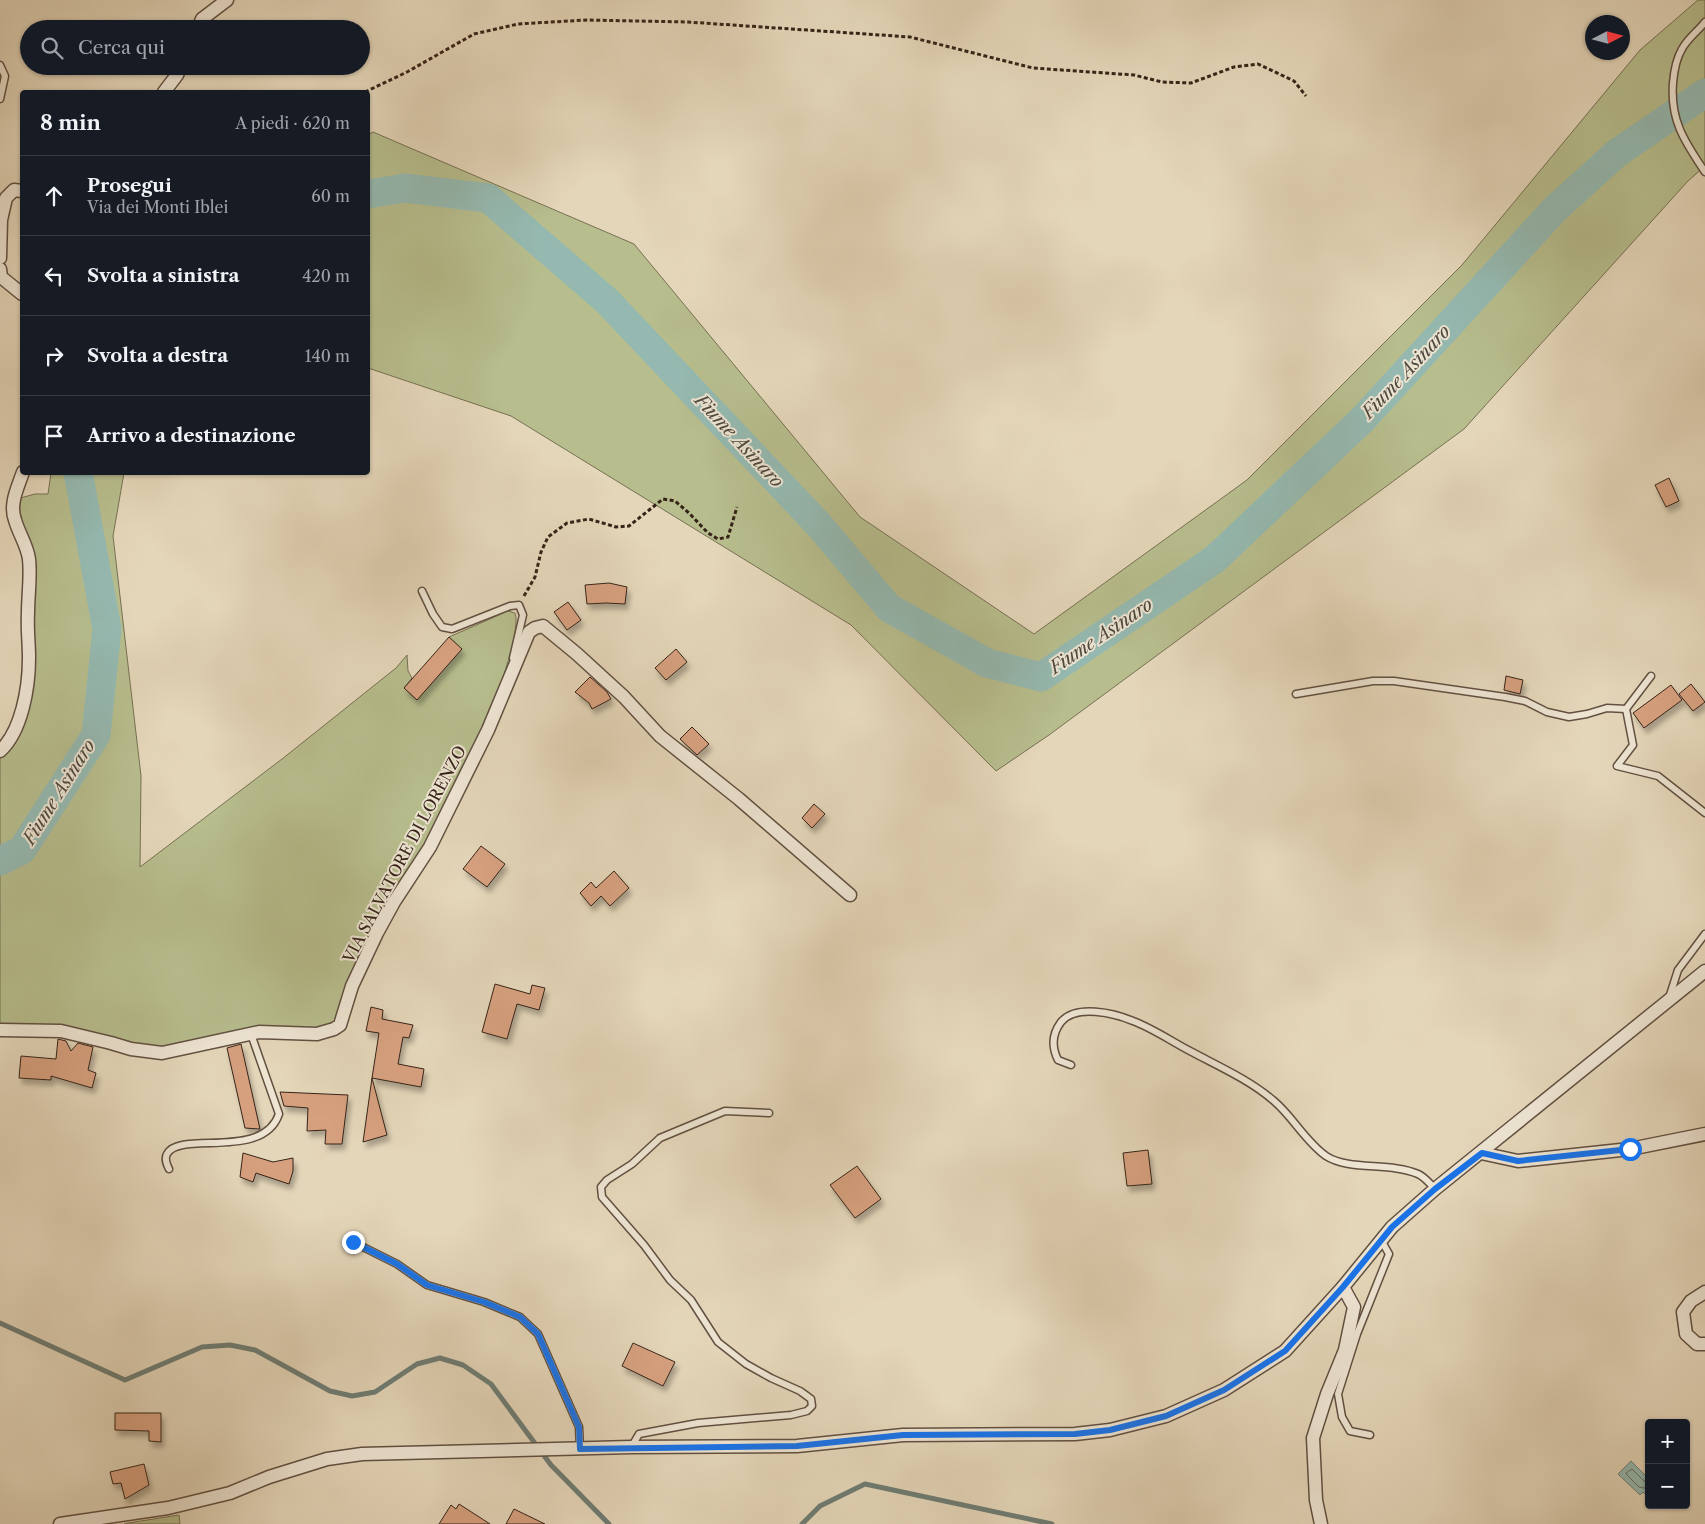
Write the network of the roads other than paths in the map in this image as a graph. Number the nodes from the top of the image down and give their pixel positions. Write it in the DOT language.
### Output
graph roads {
  1 [pos="227,0"];
  2 [pos="202,20"];
  3 [pos="1705,22"];
  4 [pos="0,65"];
  5 [pos="177,75"];
  6 [pos="166,90"];
  7 [pos="0,99"];
  8 [pos="1705,172"];
  9 [pos="20,191"];
  10 [pos="0,258"];
  11 [pos="0,269"];
  12 [pos="0,276"];
  13 [pos="20,292"];
  14 [pos="22,475"];
  15 [pos="422,591"];
  16 [pos="1651,676"];
  17 [pos="507,684"];
  18 [pos="1296,694"];
  19 [pos="1626,708"];
  20 [pos="0,751"];
  21 [pos="1705,813"];
  22 [pos="850,895"];
  23 [pos="1705,934"];
  24 [pos="1705,971"];
  25 [pos="1668,1001"];
  26 [pos="0,1030"];
  27 [pos="251,1034"];
  28 [pos="1071,1065"];
  29 [pos="769,1113"];
  30 [pos="1705,1134"];
  31 [pos="1482,1153"];
  32 [pos="169,1170"];
  33 [pos="1435,1189"];
  34 [pos="1381,1240"];
  35 [pos="353,1242"];
  36 [pos="1343,1287"];
  37 [pos="1705,1292"];
  38 [pos="1705,1344"];
  39 [pos="1370,1435"];
  40 [pos="631,1447"];
  41 [pos="580,1449"];
  42 [pos="110,1517"];
  43 [pos="60,1524"];
  44 [pos="95,1524"];
  45 [pos="1321,1524"];
  1 -- 2 [label="street"];
  3 -- 8 [label="lane"];
  4 -- 7 [label="lane"];
  5 -- 6 [label="street"];
  9 -- 10 [label="street"];
  11 -- 12 [label="street"];
  12 -- 13 [label="street"];
  14 -- 20 [label="street"];
  15 -- 17 [label="lane"];
  16 -- 19 [label="lane"];
  17 -- 22 [label="street, VIA SALVATORE DI LORENZO"];
  17 -- 27 [label="street, VIA SALVATORE DI LORENZO"];
  18 -- 19 [label="lane"];
  19 -- 21 [label="lane"];
  23 -- 25 [label="lane"];
  24 -- 25 [label="street"];
  25 -- 31 [label="street"];
  26 -- 27 [label="street, VIA SALVATORE DI LORENZO"];
  27 -- 32 [label="lane"];
  28 -- 33 [label="lane"];
  29 -- 40 [label="lane"];
  30 -- 31 [label="street"];
  31 -- 33 [label="street"];
  33 -- 34 [label="street"];
  34 -- 36 [label="street"];
  34 -- 39 [label="lane"];
  35 -- 41 [label="lane"];
  36 -- 40 [label="street"];
  36 -- 45 [label="street"];
  37 -- 38 [label="street"];
  40 -- 41 [label="street"];
  41 -- 42 [label="street"];
  42 -- 43 [label="street"];
  42 -- 44 [label="street"];
}
